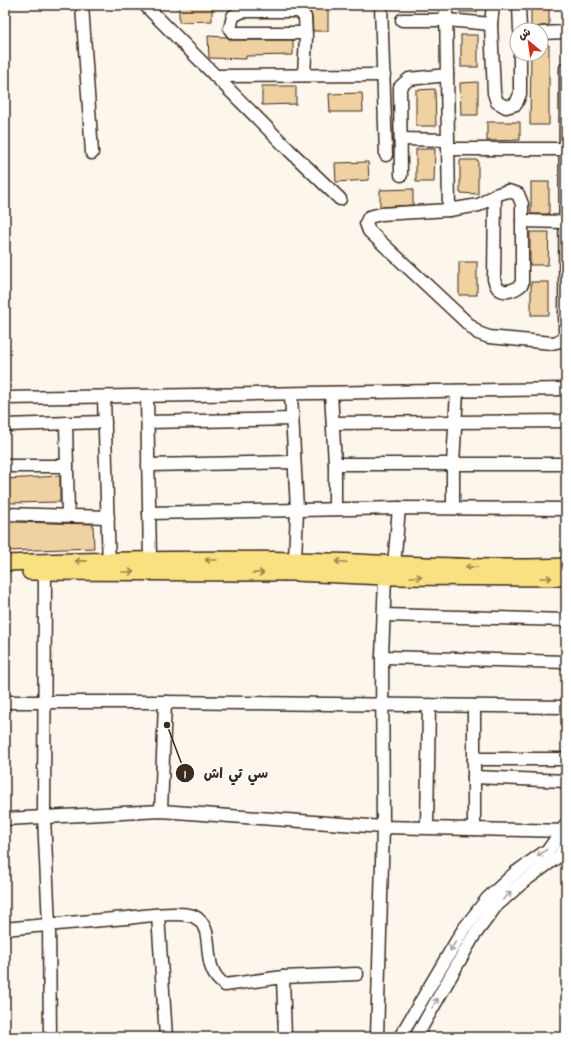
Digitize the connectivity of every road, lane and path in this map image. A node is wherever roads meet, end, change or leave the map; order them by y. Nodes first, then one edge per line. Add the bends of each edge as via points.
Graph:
1 (82, 5) edge
2 (145, 5) edge
3 (381, 5) edge
4 (446, 5) edge
5 (493, 5) edge
6 (518, 5) edge
7 (263, 8) edge
8 (402, 20) dead end
9 (446, 20) junction
10 (520, 22) edge
11 (491, 24) junction
12 (566, 32) edge
13 (306, 33) junction
14 (549, 33) edge
15 (520, 62) edge
16 (566, 68) edge
17 (384, 74) junction
18 (304, 75) junction
19 (447, 75) junction
20 (215, 76) junction
21 (401, 140) junction
22 (448, 144) junction
23 (566, 149) edge
24 (92, 153) dead end
25 (386, 155) dead end
26 (401, 175) dead end
27 (495, 194) junction
28 (340, 199) dead end
29 (449, 210) junction
30 (522, 221) junction
31 (565, 222) edge
32 (566, 389) edge
33 (457, 391) junction
34 (331, 393) junction
35 (290, 394) junction
36 (104, 397) junction
37 (147, 397) junction
38 (5, 398) edge
39 (292, 419) junction
40 (566, 421) edge
41 (105, 422) junction
42 (148, 422) junction
43 (456, 422) junction
44 (66, 423) junction
45 (333, 423) junction
46 (5, 424) edge
47 (294, 462) junction
48 (335, 464) junction
49 (453, 464) junction
50 (566, 464) edge
51 (148, 465) junction
52 (5, 466) edge
53 (67, 466) junction
54 (399, 508) junction
55 (453, 508) junction
56 (335, 509) junction
57 (566, 509) edge
58 (297, 510) junction
59 (149, 513) junction
60 (5, 514) edge
61 (68, 516) junction
62 (108, 517) junction
63 (150, 560) junction
64 (295, 560) junction
65 (5, 563) edge
66 (394, 565) junction
67 (109, 566) junction
68 (566, 566) edge
69 (45, 572) junction
70 (5, 573) edge
71 (385, 577) junction
72 (566, 578) edge
73 (384, 615) junction
74 (566, 620) edge
75 (382, 657) junction
76 (566, 662) edge
77 (5, 702) edge
78 (45, 702) junction
79 (165, 702) junction
80 (382, 705) junction
81 (429, 705) junction
82 (474, 706) junction
83 (566, 707) edge
84 (474, 759) junction
85 (566, 759) edge
86 (474, 777) junction
87 (566, 781) edge
88 (161, 812) junction
89 (44, 817) junction
90 (5, 819) edge
91 (383, 827) junction
92 (427, 828) junction
93 (565, 828) edge
94 (474, 829) junction
95 (566, 845) edge
96 (158, 915) junction
97 (49, 925) junction
98 (5, 929) edge
99 (357, 974) dead end
100 (283, 978) junction
101 (50, 1037) edge
102 (166, 1037) edge
103 (285, 1037) edge
104 (377, 1037) edge
105 (400, 1037) edge
106 (416, 1037) edge

1 - 24 street
2 - 20 street
3 - 17 street
4 - 9 street
5 - 11 street
6 - 10 street
7 - 13 street via 299,12 305,18
7 - 13 street via 243,11 233,16 230,29 233,33
8 - 9 street
9 - 11 street
9 - 19 street
11 - 15 street via 494,93 497,102 506,107 516,104 520,94
12 - 14 street
13 - 18 street
16 - 23 street
17 - 18 street
17 - 25 street
18 - 20 street
19 - 21 street via 409,79 400,87
19 - 22 street
20 - 28 street
21 - 22 street
21 - 26 street
22 - 23 street
22 - 29 street
23 - 31 street
27 - 29 street via 479,205
27 - 30 street via 508,191 518,194 522,204
27 - 30 street via 494,279 502,291 517,289 522,284
29 - 31 street via 381,214 369,217 366,223 369,231 478,334 497,338 552,343 565,337
30 - 31 street
32 - 33 street
33 - 34 street
33 - 43 street
34 - 35 street
34 - 45 street
35 - 37 street
35 - 39 street
36 - 37 street
36 - 38 street
36 - 41 street
37 - 42 street
39 - 42 street
39 - 47 street
40 - 43 street
41 - 44 street
41 - 62 street
42 - 51 street
43 - 45 street
43 - 49 street
44 - 46 street
44 - 53 street
45 - 48 street
47 - 51 street
47 - 58 street
48 - 49 street
48 - 56 street
49 - 50 street
49 - 55 street
51 - 59 street
52 - 53 street
53 - 61 street
54 - 55 street
54 - 56 street
54 - 66 street
55 - 57 street
56 - 58 street
58 - 59 street
58 - 64 street
59 - 63 street
60 - 61 street
61 - 62 street
62 - 67 street
64 -> 63 main road
63 - 67 main road
66 -> 64 main road
67 -> 65 main road
68 -> 66 main road via 514,568
67 - 69 main road
67 -> 71 main road
69 - 70 main road
69 - 78 street
71 -> 72 main road
71 - 73 street
73 - 74 street
73 - 75 street
75 - 76 street
75 - 80 street
77 - 78 street
78 - 79 street
78 - 89 street
79 - 80 street
79 - 88 street
80 - 81 street
80 - 91 street
81 - 82 street
81 - 92 street
82 - 83 street
82 - 84 street
84 - 85 street
84 - 86 street
86 - 87 street
86 - 94 street
88 - 89 street
88 - 91 street
89 - 90 street
89 - 97 street
91 - 92 street
91 - 104 street
92 - 94 street
93 - 94 street
93 -> 105 street via 549,848 515,873 487,899 463,930
106 -> 95 street via 473,937 496,906 523,882 559,856
96 - 97 street
96 - 100 street via 187,914 203,923 212,970 218,980 225,985
96 - 102 street
97 - 98 street
97 - 101 street
99 - 100 street
100 - 103 street

